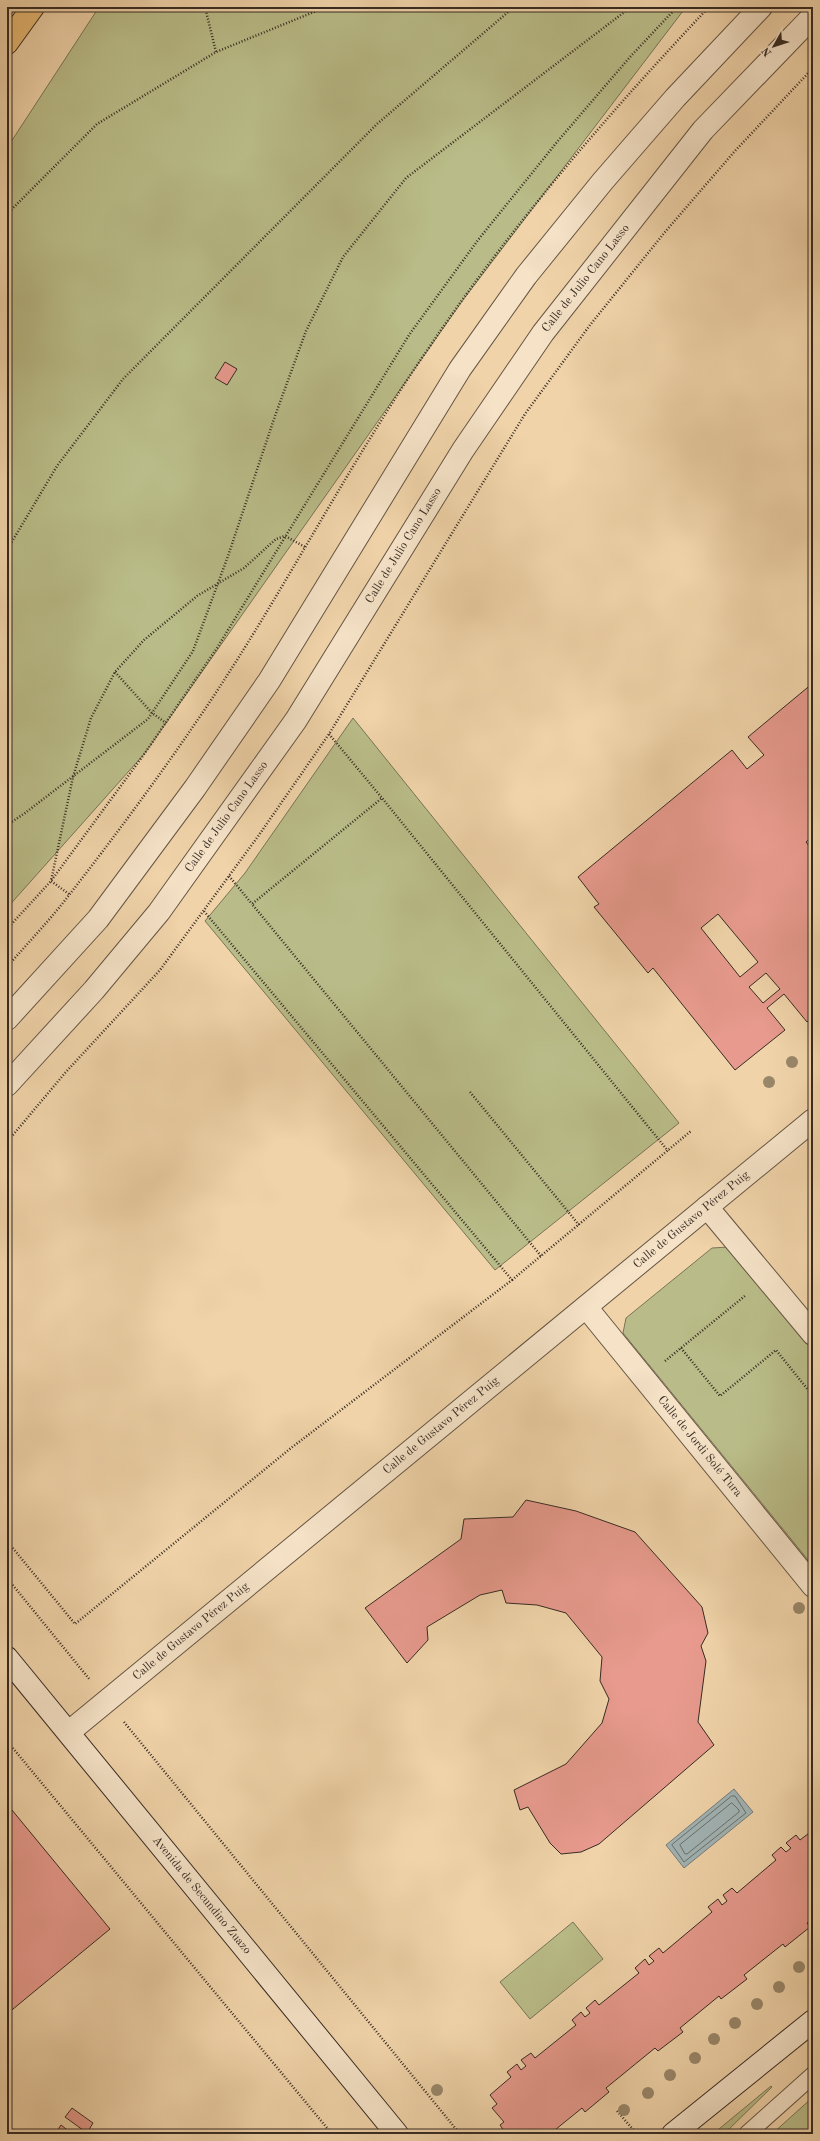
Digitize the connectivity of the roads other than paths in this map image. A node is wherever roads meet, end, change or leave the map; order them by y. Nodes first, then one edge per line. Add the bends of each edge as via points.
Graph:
1 (33, 7) edge
2 (761, 7) edge
3 (813, 16) edge
4 (7, 43) edge
5 (7, 1019) edge
6 (7, 1085) edge
7 (813, 1120) edge
8 (708, 1207) junction
9 (586, 1307) junction
10 (813, 1334) edge
11 (813, 1586) edge
12 (7, 1658) edge
13 (69, 1732) junction
14 (813, 2021) edge
15 (813, 2075) edge
16 (397, 2134) edge
17 (673, 2134) edge
18 (747, 2134) edge

1 - 4 highway
2 - 5 street via 675,98 526,276 460,369 268,681 195,788 98,920
3 - 6 street, Calle de Julio Cano Lasso via 703,130 543,333 463,450 296,720 159,912 89,996
7 - 8 street, Calle de Gustavo Pérez Puig
8 - 9 street, Calle de Gustavo Pérez Puig
8 - 10 street
9 - 11 street, Calle de Jordi Solé Tura
9 - 13 street, Calle de Gustavo Pérez Puig
12 - 13 street, Avenida de Secundino Zuazo
13 - 16 street, Avenida de Secundino Zuazo
14 - 17 street
15 - 18 lane

